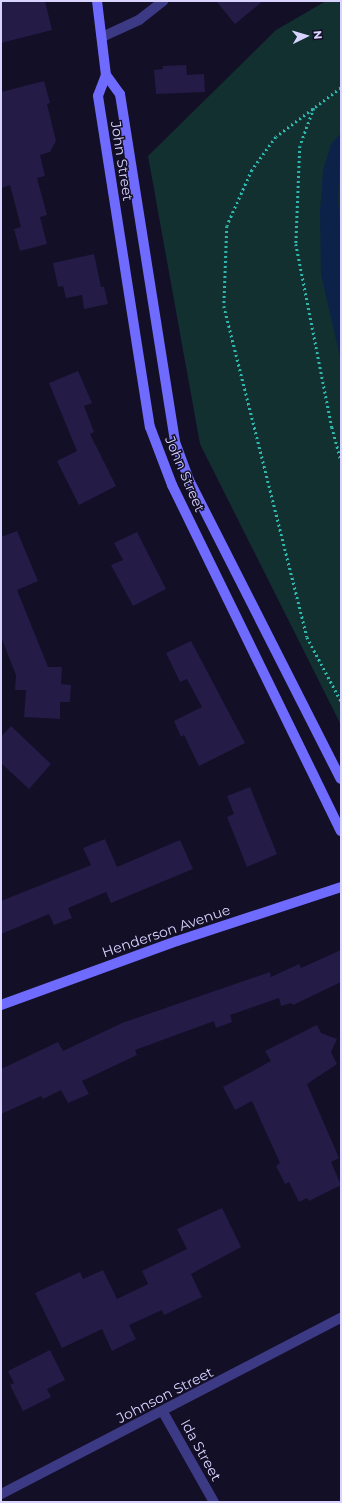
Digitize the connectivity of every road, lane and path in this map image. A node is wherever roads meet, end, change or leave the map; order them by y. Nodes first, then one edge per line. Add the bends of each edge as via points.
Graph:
1 (97, 1) edge
2 (163, 1) edge
3 (102, 37) junction
4 (106, 75) junction
5 (341, 88) edge
6 (314, 108) junction
7 (341, 460) edge
8 (341, 701) edge
9 (341, 778) edge
10 (341, 831) edge
11 (341, 887) edge
12 (1, 1005) edge
13 (341, 1318) edge
14 (163, 1412) junction
15 (1, 1494) edge
16 (214, 1502) edge

1 - 3 main road, John Street
2 - 3 street via 139,20
3 - 4 main road, John Street
4 - 9 main road, John Street via 120,94 175,442 189,480
4 - 10 main road, John Street via 98,96 150,427 172,485
5 - 6 path
6 - 7 path via 300,146 296,244 332,427
6 - 8 path via 276,137 252,170 227,226 224,306 307,637
11 - 12 main road, Henderson Avenue via 177,940
13 - 14 street, Johnson Street
14 - 15 street, Johnson Street
14 - 16 street, Ida Street

